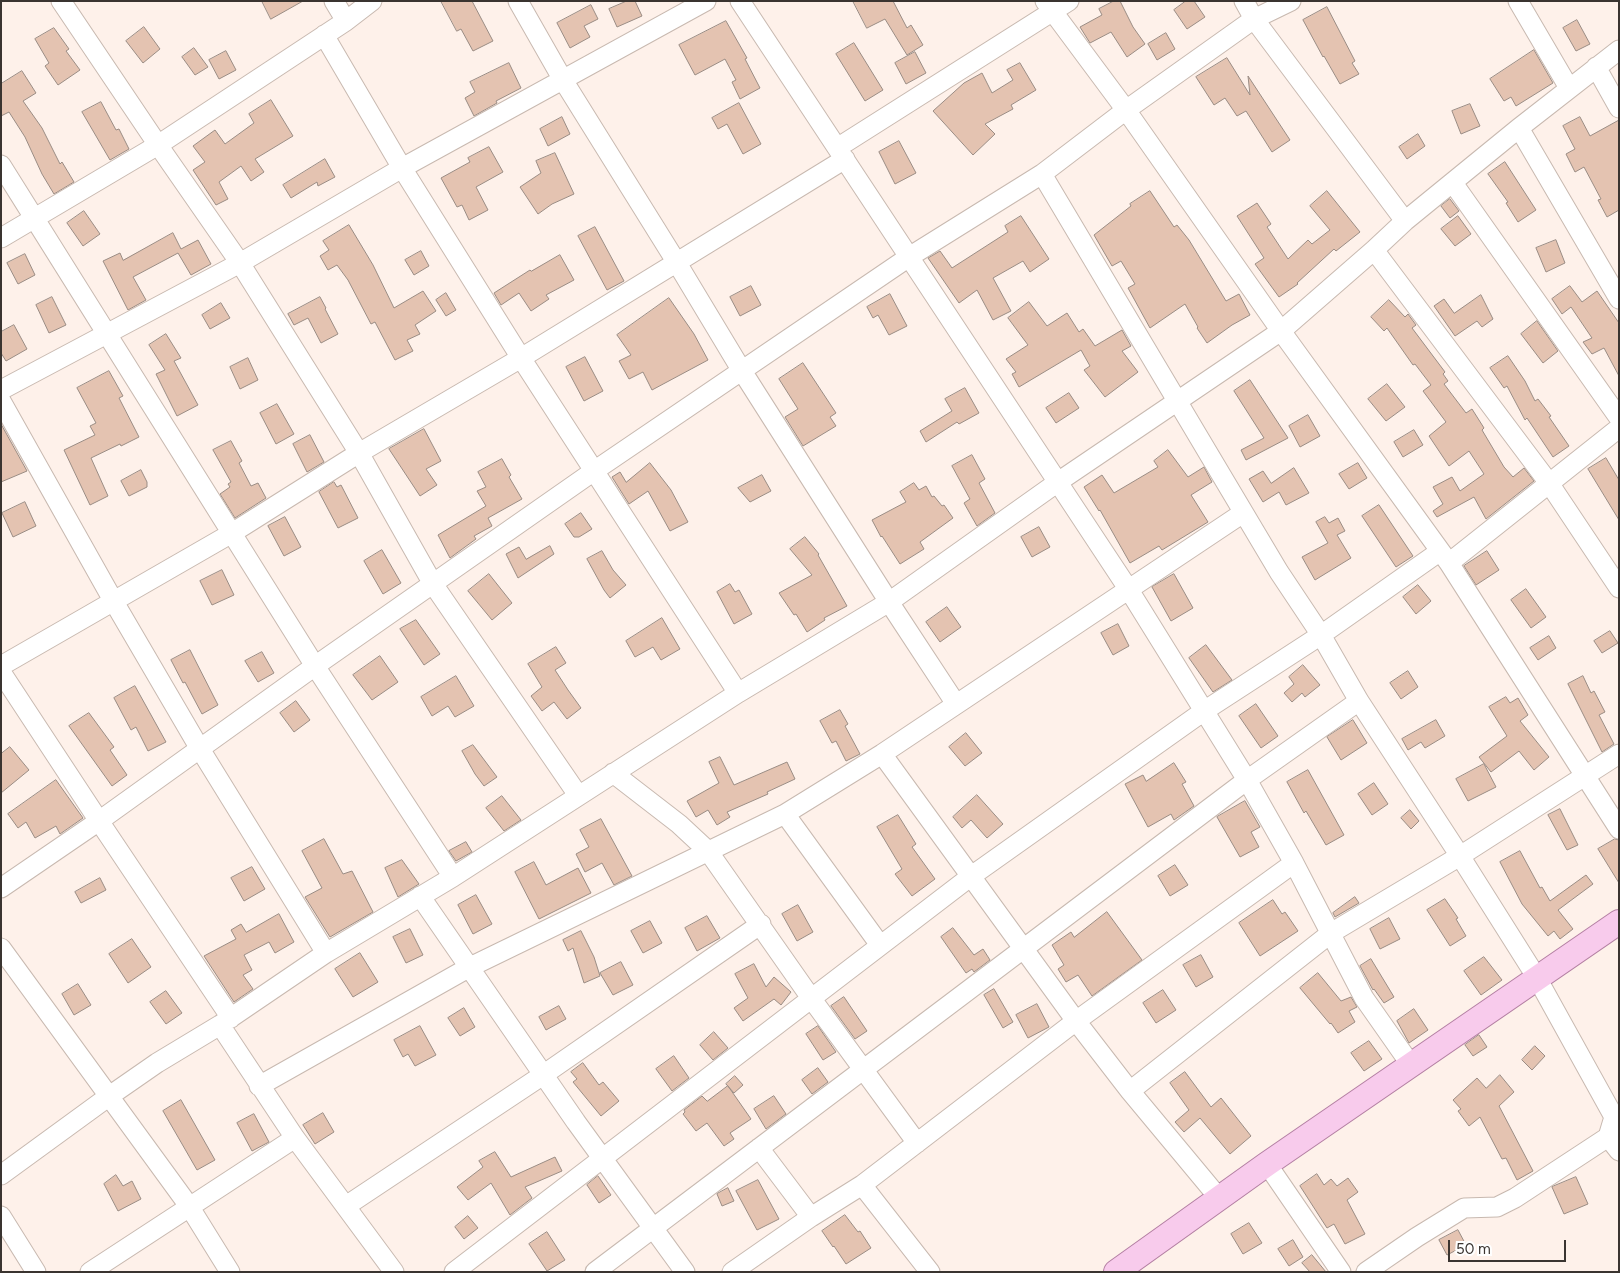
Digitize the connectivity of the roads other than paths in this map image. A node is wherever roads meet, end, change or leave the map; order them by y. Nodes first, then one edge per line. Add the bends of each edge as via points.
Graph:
1 (334, 1) edge
2 (372, 1) edge
3 (518, 1) edge
4 (706, 1) edge
5 (740, 1) edge
6 (1069, 1) edge
7 (1244, 1) edge
8 (1291, 1) edge
9 (1518, 1) edge
10 (64, 2) edge
11 (1048, 6) edge
12 (1254, 19) junction
13 (346, 20) junction
14 (324, 35) junction
15 (1619, 50) edge
16 (1596, 67) junction
17 (563, 80) junction
18 (1569, 88) junction
19 (1619, 108) edge
20 (1126, 110) junction
21 (1519, 128) junction
22 (158, 145) junction
23 (841, 154) junction
24 (1, 165) edge
25 (402, 168) junction
26 (1042, 174) junction
27 (1453, 183) junction
28 (34, 218) junction
29 (1405, 221) junction
30 (1, 238) edge
31 (1374, 250) junction
32 (909, 257) junction
33 (240, 263) junction
34 (677, 263) junction
35 (1619, 299) edge
36 (1281, 332) junction
37 (106, 335) junction
38 (521, 358) junction
39 (742, 371) junction
40 (1, 390) edge
41 (1, 401) edge
42 (1176, 402) junction
43 (1619, 418) edge
44 (1619, 428) edge
45 (359, 453) junction
46 (594, 471) junction
47 (1058, 482) junction
48 (1549, 483) junction
49 (1243, 513) junction
50 (232, 533) junction
51 (1444, 558) junction
52 (433, 584) junction
53 (1619, 588) edge
54 (1129, 590) junction
55 (114, 602) junction
56 (889, 602) junction
57 (1321, 635) junction
58 (1, 666) edge
59 (315, 666) junction
60 (1, 672) edge
61 (738, 693) junction
62 (1359, 701) junction
63 (956, 704) junction
64 (1204, 711) junction
65 (200, 749) junction
66 (882, 754) junction
67 (1619, 754) edge
68 (613, 774) junction
69 (1584, 775) junction
70 (1248, 780) junction
71 (578, 796) junction
72 (784, 814) junction
73 (99, 821) junction
74 (1619, 829) edge
75 (708, 851) junction
76 (1460, 856) junction
77 (1294, 863) junction
78 (453, 877) junction
79 (970, 877) junction
80 (1, 888) edge
81 (420, 896) junction
82 (1619, 922) edge
83 (761, 924) junction
84 (1331, 933) junction
85 (880, 945) junction
86 (1, 948) edge
87 (1024, 949) junction
88 (326, 953) junction
89 (468, 968) junction
90 (1536, 978) junction
91 (810, 998) junction
92 (225, 1021) junction
93 (1076, 1021) junction
94 (1411, 1065) junction
95 (863, 1070) junction
96 (543, 1075) junction
97 (259, 1086) junction
98 (1130, 1091) junction
99 (108, 1097) junction
100 (1616, 1116) edge
101 (295, 1138) junction
102 (917, 1143) junction
103 (1613, 1144) edge
104 (759, 1148) junction
105 (602, 1158) junction
106 (1267, 1164) junction
107 (1, 1175) edge
108 (862, 1184) junction
109 (1219, 1198) junction
110 (189, 1206) junction
111 (346, 1206) junction
112 (1, 1216) edge
113 (811, 1217) junction
114 (653, 1227) junction
115 (734, 1271) edge
116 (1368, 1271) edge
117 (36, 1272) edge
118 (90, 1272) edge
119 (230, 1272) edge
120 (394, 1272) edge
121 (454, 1272) edge
122 (595, 1272) edge
123 (685, 1272) edge
124 (930, 1272) edge
125 (1116, 1272) edge
126 (1341, 1272) edge

1 - 13 street
2 - 13 street
3 - 17 street
4 - 17 street
5 - 23 street
6 - 11 street
7 - 12 street
8 - 12 street
9 - 18 street
10 - 22 street
11 - 20 street
11 - 23 street
12 - 20 street
12 - 29 street
13 - 14 street
14 - 22 street
14 - 25 street
15 - 16 street
16 - 18 street
16 - 19 street
17 - 25 street
17 - 34 street
18 - 21 street
20 - 26 street
20 - 36 street
21 - 27 street
21 - 35 street
22 - 28 street
22 - 33 street
23 - 32 street
23 - 34 street
24 - 28 street
25 - 33 street
25 - 38 street
26 - 32 street
26 - 42 street
27 - 29 street
27 - 43 street
28 - 30 street
28 - 37 street
29 - 31 street
31 - 36 street
31 - 48 street
32 - 39 street
32 - 47 street
33 - 37 street
33 - 45 street
34 - 38 street
34 - 39 street
36 - 42 street
36 - 51 street
37 - 40 street
37 - 50 street
38 - 45 street
38 - 46 street
39 - 46 street
39 - 56 street
41 - 55 street
42 - 47 street
42 - 49 street
44 - 48 street
45 - 50 street
45 - 52 street
46 - 52 street
46 - 61 street
47 - 54 street
47 - 56 street
48 - 51 street
48 - 53 street
49 - 54 street
49 - 57 street
50 - 55 street
50 - 59 street
51 - 57 street
51 - 69 street
52 - 59 street
52 - 71 street
54 - 63 street
54 - 64 street
55 - 58 street
55 - 65 street
56 - 61 street
56 - 63 street
57 - 62 street
57 - 64 street
59 - 65 street
59 - 78 street
60 - 73 street
61 - 68 street
62 - 70 street
62 - 76 street
63 - 66 street
64 - 70 street
64 - 79 street
65 - 73 street
65 - 88 street
66 - 72 street
66 - 79 street
67 - 69 street
68 - 71 street
68 - 75 street
69 - 74 street
69 - 76 street
70 - 77 street
70 - 87 street
71 - 78 street
72 - 75 street
72 - 85 street
73 - 80 street
73 - 92 street
75 - 83 street
75 - 89 street
76 - 84 street
76 - 90 street
77 - 84 street
77 - 93 street
78 - 81 street
79 - 85 street
79 - 87 street
81 - 88 street
81 - 89 street
82 - 90 main road
83 - 91 street
83 - 96 street
84 - 94 street via 1364,998
84 - 98 street
85 - 91 street
86 - 99 street
87 - 93 street
87 - 95 street
88 - 92 street
89 - 96 street
89 - 97 street
90 - 94 main road
90 - 100 street
91 - 95 street
91 - 105 street
92 - 97 street
92 - 99 street
93 - 98 street
93 - 102 street
94 - 106 main road
95 - 102 street
95 - 104 street
96 - 105 street
96 - 111 street
97 - 101 street
98 - 109 street
99 - 107 street
99 - 110 street
100 - 103 street
101 - 110 street
101 - 111 street
102 - 108 street
103 - 116 street via 1497,1207 1464,1208
104 - 113 street
104 - 114 street
105 - 114 street
105 - 121 street
106 - 109 main road
106 - 126 street
108 - 113 street
108 - 124 street
109 - 125 main road
110 - 118 street
110 - 119 street
111 - 120 street
112 - 117 street
113 - 115 street
114 - 122 street
114 - 123 street

